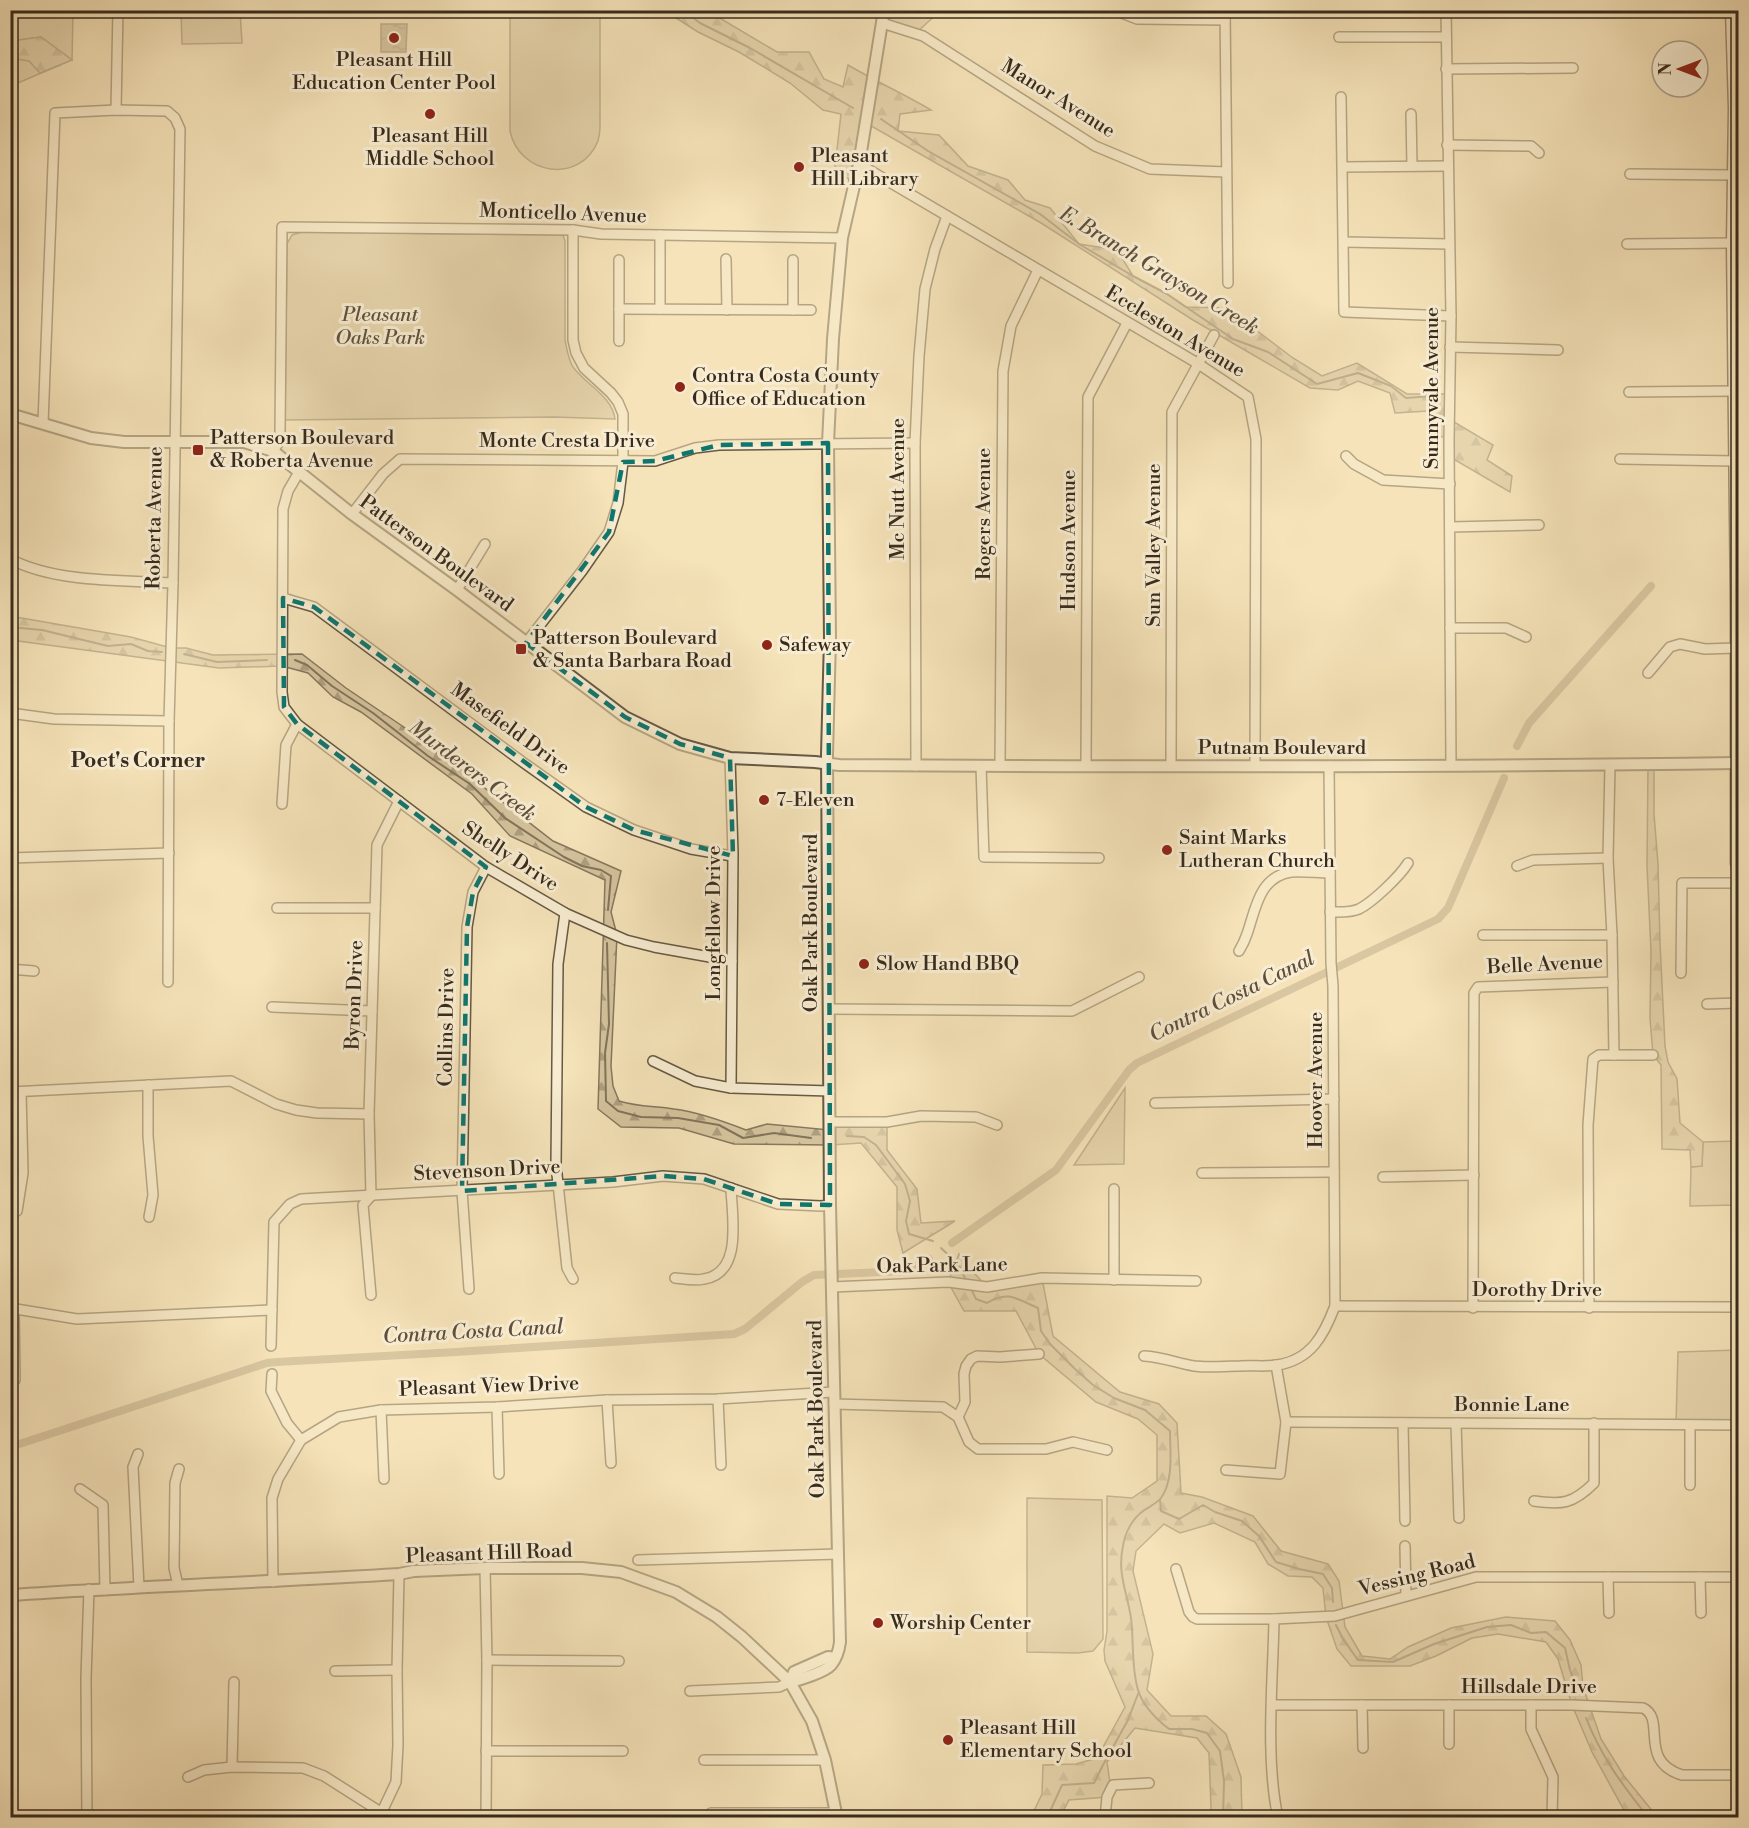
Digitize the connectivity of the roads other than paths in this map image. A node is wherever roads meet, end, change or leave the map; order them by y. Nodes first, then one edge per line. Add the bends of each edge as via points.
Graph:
1 (118, 10) edge
2 (884, 10) edge
3 (1114, 10) edge
4 (1446, 10) edge
5 (1732, 10) edge
6 (1225, 15) edge
7 (882, 23) junction
8 (1339, 37) dead end
9 (1445, 37) junction
10 (1573, 68) dead end
11 (1446, 69) junction
12 (1341, 97) dead end
13 (116, 110) junction
14 (1411, 114) dead end
15 (1736, 136) edge
16 (1447, 145) junction
17 (1539, 153) dead end
18 (859, 164) junction
19 (1412, 166) junction
20 (1448, 166) junction
21 (1342, 167) junction
22 (1226, 172) junction
23 (1629, 174) dead end
24 (1733, 175) junction
25 (947, 216) junction
26 (573, 230) junction
27 (660, 235) junction
28 (842, 238) junction
29 (1344, 242) junction
30 (1736, 243) edge
31 (1449, 244) junction
32 (1627, 244) dead end
33 (726, 259) dead end
34 (620, 260) dead end
35 (793, 260) dead end
36 (1038, 270) junction
37 (1228, 283) dead end
38 (619, 309) junction
39 (660, 309) junction
40 (727, 310) junction
41 (793, 310) junction
42 (811, 310) dead end
43 (1451, 316) junction
44 (1127, 323) junction
45 (1214, 335) dead end
46 (619, 341) dead end
47 (1450, 347) junction
48 (1558, 350) dead end
49 (1197, 363) junction
50 (1734, 391) junction
51 (1629, 392) dead end
52 (10, 414) edge
53 (43, 423) junction
54 (174, 442) junction
55 (915, 442) junction
56 (828, 443) junction
57 (273, 451) junction
58 (1346, 456) dead end
59 (1620, 459) dead end
60 (1734, 461) junction
61 (623, 462) junction
62 (299, 472) junction
63 (1450, 484) junction
64 (352, 514) junction
65 (1539, 525) dead end
66 (1450, 527) junction
67 (485, 544) dead end
68 (10, 559) edge
69 (172, 583) junction
70 (457, 590) junction
71 (283, 598) junction
72 (1450, 628) junction
73 (1526, 637) dead end
74 (526, 643) junction
75 (1736, 648) junction
76 (1648, 673) dead end
77 (10, 713) edge
78 (169, 721) junction
79 (297, 724) junction
80 (730, 758) junction
81 (828, 764) junction
82 (1738, 764) edge
83 (1450, 765) junction
84 (1610, 765) junction
85 (916, 766) junction
86 (981, 766) junction
87 (1000, 766) junction
88 (1086, 766) junction
89 (1171, 766) junction
90 (1255, 766) junction
91 (1329, 766) junction
92 (399, 801) junction
93 (282, 804) dead end
94 (170, 853) junction
95 (732, 856) junction
96 (10, 858) edge
97 (1099, 858) dead end
98 (1608, 858) junction
99 (1408, 863) dead end
100 (1517, 866) dead end
101 (486, 867) junction
102 (1738, 869) edge
103 (1330, 873) junction
104 (1738, 883) edge
105 (277, 908) dead end
106 (375, 909) junction
107 (1330, 912) junction
108 (565, 913) junction
109 (1484, 935) dead end
110 (1612, 935) junction
111 (1239, 951) dead end
112 (732, 961) junction
113 (10, 969) edge
114 (34, 971) dead end
115 (1681, 973) dead end
116 (1139, 977) dead end
117 (168, 982) dead end
118 (1612, 982) junction
119 (1738, 1003) edge
120 (1707, 1004) dead end
121 (272, 1007) dead end
122 (830, 1009) junction
123 (372, 1011) junction
124 (1614, 1055) junction
125 (1653, 1055) dead end
126 (653, 1061) dead end
127 (148, 1085) junction
128 (731, 1088) junction
129 (830, 1091) junction
130 (10, 1092) edge
131 (21, 1092) junction
132 (1334, 1099) junction
133 (1155, 1103) dead end
134 (369, 1114) junction
135 (830, 1122) junction
136 (997, 1125) dead end
137 (1334, 1172) junction
138 (1202, 1173) dead end
139 (1474, 1174) junction
140 (1383, 1177) dead end
141 (559, 1185) junction
142 (731, 1188) junction
143 (1114, 1190) dead end
144 (462, 1191) junction
145 (371, 1196) junction
146 (830, 1205) junction
147 (17, 1212) dead end
148 (149, 1217) dead end
149 (675, 1278) dead end
150 (832, 1278) junction
151 (573, 1279) dead end
152 (1114, 1280) junction
153 (1196, 1281) dead end
154 (469, 1289) dead end
155 (371, 1295) dead end
156 (1335, 1306) junction
157 (1738, 1307) edge
158 (1473, 1308) junction
159 (1589, 1308) junction
160 (12, 1309) edge
161 (272, 1310) junction
162 (272, 1346) dead end
163 (1039, 1354) dead end
164 (1144, 1356) dead end
165 (1276, 1365) junction
166 (272, 1374) dead end
167 (15, 1380) dead end
168 (834, 1392) junction
169 (718, 1399) junction
170 (607, 1400) junction
171 (834, 1404) junction
172 (497, 1407) junction
173 (381, 1410) junction
174 (958, 1417) junction
175 (1286, 1422) junction
176 (1456, 1423) junction
177 (1594, 1423) junction
178 (1403, 1424) junction
179 (1690, 1425) junction
180 (1738, 1425) edge
181 (301, 1440) junction
182 (1107, 1450) dead end
183 (138, 1454) dead end
184 (611, 1463) dead end
185 (721, 1465) dead end
186 (178, 1469) dead end
187 (1226, 1470) dead end
188 (499, 1474) dead end
189 (384, 1479) dead end
190 (1690, 1485) dead end
191 (80, 1489) dead end
192 (1534, 1501) dead end
193 (1459, 1518) dead end
194 (1405, 1521) dead end
195 (1405, 1546) dead end
196 (838, 1554) junction
197 (638, 1560) dead end
198 (485, 1568) junction
199 (1176, 1569) dead end
200 (399, 1574) junction
201 (1608, 1577) junction
202 (1700, 1577) junction
203 (1738, 1577) edge
204 (273, 1582) junction
205 (178, 1585) junction
206 (139, 1587) junction
207 (89, 1590) junction
208 (105, 1590) junction
209 (10, 1595) edge
210 (1406, 1596) junction
211 (1609, 1613) dead end
212 (1701, 1613) dead end
213 (1275, 1619) junction
214 (487, 1660) junction
215 (619, 1661) dead end
216 (397, 1670) junction
217 (335, 1671) dead end
218 (234, 1682) dead end
219 (790, 1682) junction
220 (690, 1691) dead end
221 (1272, 1705) junction
222 (1449, 1705) junction
223 (1531, 1705) junction
224 (1362, 1706) junction
225 (1449, 1744) dead end
226 (1363, 1748) dead end
227 (486, 1751) junction
228 (623, 1751) dead end
229 (704, 1760) dead end
230 (825, 1760) junction
231 (232, 1767) junction
232 (1738, 1775) edge
233 (188, 1777) dead end
234 (1149, 1783) dead end
235 (711, 1813) dead end
236 (837, 1815) edge
237 (384, 1816) edge
238 (87, 1818) edge
239 (486, 1818) edge
240 (1105, 1818) edge
241 (1278, 1818) edge
242 (1552, 1818) edge

1 - 13 street
2 - 7 street, Oak Park Boulevard
3 - 6 street via 1137,19
4 - 9 street, Sunnyvale Avenue
5 - 15 main road
6 - 22 street
7 - 18 street, Oak Park Boulevard
7 - 22 street, Manor Avenue via 923,36 1095,146 1150,169
8 - 9 street
9 - 11 street, Sunnyvale Avenue
10 - 11 street
11 - 16 street, Sunnyvale Avenue
12 - 21 street
13 - 53 street via 55,113
13 - 54 street, Roberta Avenue via 167,111 180,129
14 - 19 street
15 - 24 main road
16 - 17 street via 1531,146
16 - 20 street, Sunnyvale Avenue
18 - 25 street, Eccleston Avenue
18 - 28 street, Oak Park Boulevard
19 - 20 street
19 - 21 street
20 - 31 street, Sunnyvale Avenue
21 - 29 street
22 - 37 street
23 - 24 street
24 - 30 main road
25 - 36 street, Eccleston Avenue
25 - 55 street, Mc Nutt Avenue via 925,289
26 - 27 street, Monticello Avenue
26 - 57 street, Monticello Avenue via 282,227 280,432
26 - 61 street via 574,347 584,368 618,402 623,414
27 - 28 street, Monticello Avenue
27 - 39 street
28 - 56 street, Oak Park Boulevard
29 - 31 street
29 - 43 street via 1344,312
30 - 32 street
30 - 50 main road
31 - 43 street, Sunnyvale Avenue
33 - 40 street
34 - 38 street
35 - 41 street
36 - 44 street, Eccleston Avenue
36 - 87 street, Rogers Avenue via 1011,326 1003,371
38 - 39 street
38 - 46 street
39 - 40 street
40 - 41 street
41 - 42 street
43 - 47 street, Sunnyvale Avenue
44 - 49 street, Eccleston Avenue
44 - 88 street, Hudson Avenue via 1088,397
45 - 49 street, Sun Valley Avenue
47 - 48 street
47 - 63 street, Sunnyvale Avenue
49 - 89 street, Sun Valley Avenue via 1172,412
49 - 90 street, Eccleston Avenue via 1248,397 1256,439
50 - 51 street
50 - 60 main road
52 - 53 street, Patterson Boulevard
53 - 54 street, Patterson Boulevard via 91,438
54 - 57 street, Patterson Boulevard via 244,442
54 - 69 street, Roberta Avenue
55 - 56 street, Monte Cresta Drive
55 - 85 street, Mc Nutt Avenue
56 - 61 street, Monte Cresta Drive via 719,445 655,461
56 - 81 street, Oak Park Boulevard
57 - 62 street, Patterson Boulevard
58 - 63 street via 1383,480
59 - 60 street
60 - 75 main road
61 - 64 street, Monte Cresta Drive via 400,459 382,474
61 - 74 street via 618,503 609,532
62 - 64 street, Patterson Boulevard
62 - 71 street via 283,509
63 - 66 street, Sunnyvale Avenue
64 - 70 street, Patterson Boulevard
65 - 66 street
66 - 72 street, Sunnyvale Avenue
67 - 70 street
68 - 69 street via 74,577
69 - 78 street, Roberta Avenue
70 - 74 street, Patterson Boulevard
71 - 79 street via 282,692 284,707
71 - 95 street, Masefield Drive via 314,607 586,807 634,830 691,849
72 - 73 street via 1506,628
72 - 83 street, Sunnyvale Avenue
74 - 80 street, Patterson Boulevard via 625,717 680,744
75 - 76 street via 1680,644 1670,647
75 - 82 main road
77 - 78 street via 54,719
78 - 94 street, Roberta Avenue
79 - 92 street, Shelly Drive
79 - 93 street via 286,745
80 - 81 street, Patterson Boulevard
80 - 95 street, Longfellow Drive
81 - 85 street, Putnam Boulevard
81 - 122 street, Oak Park Boulevard
82 - 84 street, Putnam Boulevard
82 - 102 main road
83 - 84 street, Putnam Boulevard
83 - 91 street, Putnam Boulevard
84 - 98 street, Belle Avenue
85 - 86 street, Putnam Boulevard
86 - 87 street, Putnam Boulevard
86 - 97 street via 984,857
87 - 88 street, Putnam Boulevard
88 - 89 street, Putnam Boulevard
89 - 90 street, Putnam Boulevard
90 - 91 street, Putnam Boulevard
91 - 103 street, Hoover Avenue
92 - 101 street, Shelly Drive
92 - 106 street, Byron Drive via 377,845
94 - 96 street
94 - 117 street, Roberta Avenue
95 - 112 street, Longfellow Drive
98 - 100 street via 1533,860
98 - 110 street, Belle Avenue
99 - 107 street via 1401,874 1361,908
101 - 108 street, Shelly Drive
101 - 144 street, Collins Drive via 472,892 468,927
103 - 107 street, Hoover Avenue
103 - 111 street via 1292,872 1265,886 1258,895
104 - 115 street via 1682,883
105 - 106 street
106 - 123 street, Byron Drive
107 - 132 street, Hoover Avenue
108 - 112 street, Shelly Drive via 626,939
108 - 141 street via 558,964
109 - 110 street
110 - 118 street, Belle Avenue
112 - 128 street, Longfellow Drive
113 - 114 street
116 - 122 street via 1072,1011
118 - 124 street
118 - 139 street, Belle Avenue via 1478,987 1474,993
119 - 120 street
121 - 123 street
122 - 129 street, Oak Park Boulevard
123 - 134 street, Byron Drive
124 - 125 street
124 - 159 street via 1593,1059 1590,1078
126 - 128 street via 695,1081
127 - 131 street
127 - 134 street via 231,1081 296,1110
127 - 148 street via 153,1195
128 - 129 street
129 - 135 street, Oak Park Boulevard
130 - 131 street
131 - 147 street via 22,1173
132 - 133 street
132 - 137 street, Hoover Avenue
134 - 145 street, Byron Drive
135 - 136 street via 887,1122 921,1116 976,1117
135 - 146 street, Oak Park Boulevard
137 - 138 street
137 - 156 street, Hoover Avenue
139 - 140 street
139 - 158 street, Belle Avenue
141 - 142 street, Stevenson Drive via 663,1176 704,1179
141 - 144 street, Stevenson Drive
141 - 151 street via 567,1268
142 - 146 street, Stevenson Drive via 777,1204
142 - 149 street via 733,1234 726,1267 704,1279
143 - 152 street
144 - 145 street, Stevenson Drive
144 - 154 street, Collins Drive
145 - 155 street, Byron Drive via 363,1206
145 - 161 street, Stevenson Drive via 301,1199 290,1204 274,1222
146 - 150 street, Oak Park Boulevard
150 - 152 street, Oak Park Lane via 987,1287 1042,1278
150 - 168 street, Oak Park Boulevard
152 - 153 street, Oak Park Lane
156 - 158 street, Dorothy Drive
156 - 165 street, Hoover Avenue via 1326,1331 1316,1344 1306,1354
157 - 159 street, Dorothy Drive
158 - 159 street, Dorothy Drive
160 - 161 street via 77,1319
160 - 167 street
161 - 162 street, Stevenson Drive
163 - 174 street via 970,1359 964,1374 965,1402
164 - 165 street, Hoover Avenue via 1195,1366
165 - 175 street
166 - 181 street via 271,1391
168 - 169 street, Pleasant View Drive
168 - 171 street, Oak Park Boulevard
169 - 170 street, Pleasant View Drive
169 - 185 street
170 - 172 street, Pleasant View Drive
170 - 184 street
171 - 174 street via 943,1407
171 - 196 street, Oak Park Boulevard
172 - 173 street, Pleasant View Drive
172 - 188 street
173 - 181 street, Pleasant View Drive via 339,1417
173 - 189 street
174 - 182 street via 969,1442 978,1449 1046,1449 1073,1442
175 - 178 street, Bonnie Lane
175 - 187 street via 1280,1474
176 - 177 street, Bonnie Lane
176 - 178 street, Bonnie Lane
176 - 193 street
177 - 179 street, Bonnie Lane
177 - 192 street via 1594,1483 1570,1502
178 - 194 street
179 - 180 street, Bonnie Lane
179 - 190 street
181 - 204 street, Pleasant View Drive via 278,1479 273,1498
183 - 206 street via 133,1467
186 - 205 street via 174,1568
191 - 208 street via 103,1505
195 - 210 street
196 - 197 street
196 - 219 street, Oak Park Boulevard via 838,1653 835,1658 828,1657 794,1672
198 - 200 street, Pleasant Hill Road
198 - 214 street
198 - 219 street, Pleasant Hill Road via 621,1572 676,1592 742,1636
199 - 213 street, Vessing Road via 1192,1617
200 - 204 street, Pleasant Hill Road
200 - 216 street
201 - 202 street, Vessing Road
201 - 210 street, Vessing Road via 1476,1577
201 - 211 street
202 - 203 street, Vessing Road
202 - 212 street
204 - 205 street, Pleasant Hill Road
205 - 206 street, Pleasant Hill Road
206 - 208 street, Pleasant Hill Road
207 - 208 street, Pleasant Hill Road
207 - 209 street, Pleasant Hill Road
207 - 238 street
210 - 213 street, Vessing Road via 1335,1616
213 - 221 street
214 - 215 street
214 - 227 street
216 - 217 street
216 - 237 street via 396,1782
218 - 231 street
219 - 220 street via 780,1687
219 - 230 street, Pleasant Hill Road via 812,1720
221 - 224 street, Hillsdale Drive
221 - 241 street via 1272,1773
222 - 223 street, Hillsdale Drive
222 - 224 street, Hillsdale Drive
222 - 225 street
223 - 232 street, Hillsdale Drive via 1643,1707 1653,1716 1653,1742 1665,1767 1682,1775
223 - 242 street via 1531,1729 1552,1777
224 - 226 street
227 - 228 street
227 - 239 street
229 - 230 street
230 - 236 street, Pleasant Hill Road
231 - 233 street via 204,1770
231 - 237 street via 303,1768 324,1776
234 - 240 street via 1113,1785 1107,1797
235 - 236 street

